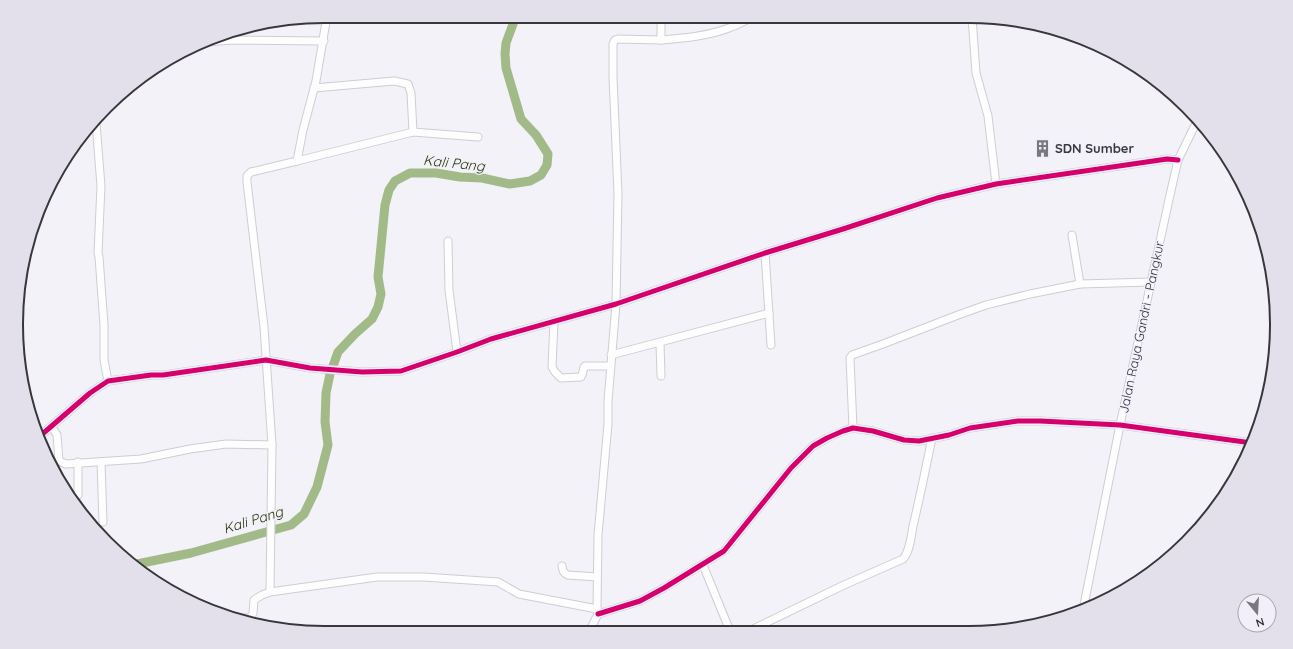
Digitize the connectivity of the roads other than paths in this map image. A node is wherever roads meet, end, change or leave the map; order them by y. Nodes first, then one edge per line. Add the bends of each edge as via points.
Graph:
1 (326, 23) edge
2 (661, 23) edge
3 (740, 23) edge
4 (972, 23) edge
5 (661, 40) junction
6 (223, 41) edge
7 (324, 41) junction
8 (314, 88) junction
9 (1195, 126) edge
10 (96, 128) edge
11 (414, 132) junction
12 (478, 136) dead end
13 (1178, 160) junction
14 (297, 161) junction
15 (996, 184) junction
16 (1072, 235) dead end
17 (448, 241) dead end
18 (765, 253) junction
19 (1151, 282) junction
20 (1080, 284) junction
21 (616, 304) junction
22 (769, 313) junction
23 (554, 321) junction
24 (660, 343) junction
25 (771, 345) dead end
26 (457, 352) junction
27 (611, 355) junction
28 (266, 360) junction
29 (610, 366) junction
30 (661, 376) dead end
31 (108, 381) junction
32 (1120, 425) junction
33 (52, 427) junction
34 (853, 428) junction
35 (44, 433) edge
36 (932, 438) junction
37 (1246, 442) edge
38 (272, 445) junction
39 (78, 462) junction
40 (101, 462) junction
41 (78, 495) dead end
42 (103, 522) dead end
43 (703, 565) junction
44 (562, 566) dead end
45 (597, 577) junction
46 (270, 592) junction
47 (1084, 603) edge
48 (597, 612) junction
49 (251, 617) edge
50 (591, 626) edge
51 (728, 626) edge
52 (760, 626) edge

1 - 7 street
2 - 5 street
3 - 5 street via 718,32
4 - 15 street via 976,73 988,116
5 - 21 street via 618,39 614,40 613,44 618,194
6 - 7 street
7 - 8 street
8 - 11 street via 394,81 408,84
8 - 14 street
9 - 13 street, Jalan Raya Gandri - Pangkur
10 - 31 street via 100,186 98,253 104,360
11 - 12 street
11 - 14 street
13 - 15 street via 1167,159
13 - 19 street, Jalan Raya Gandri - Pangkur
14 - 28 street via 255,170 247,176
15 - 18 street via 938,198
16 - 20 street
17 - 26 street via 449,290
18 - 21 street
18 - 22 street
19 - 20 street
19 - 32 street, Jalan Raya Gandri - Pangkur
20 - 34 street via 986,305 852,355 850,358
21 - 23 street
21 - 27 street
22 - 24 street
22 - 25 street
23 - 26 street via 491,339
23 - 29 street via 552,366 558,376 581,377 585,366
24 - 27 street
24 - 30 street
26 - 28 street via 401,371 362,372 310,368
27 - 29 street
28 - 31 street
28 - 38 street
29 - 45 street
31 - 33 street via 90,393
32 - 36 street via 1018,422 970,428
32 - 37 street
32 - 47 street, Jalan Raya Gandri - Pangkur
33 - 35 street
33 - 39 street via 57,435 59,461 66,464
34 - 36 street via 904,440 919,441
34 - 43 street via 813,446 790,468 724,551
36 - 52 street via 910,541 903,559
38 - 40 street via 226,444 141,459
38 - 46 street
39 - 40 street
39 - 41 street
40 - 42 street
43 - 48 street via 640,601
43 - 51 street
44 - 45 street via 568,576
45 - 48 street
46 - 48 street via 377,577 424,577 498,582 519,594
46 - 49 street via 254,600
48 - 50 street

